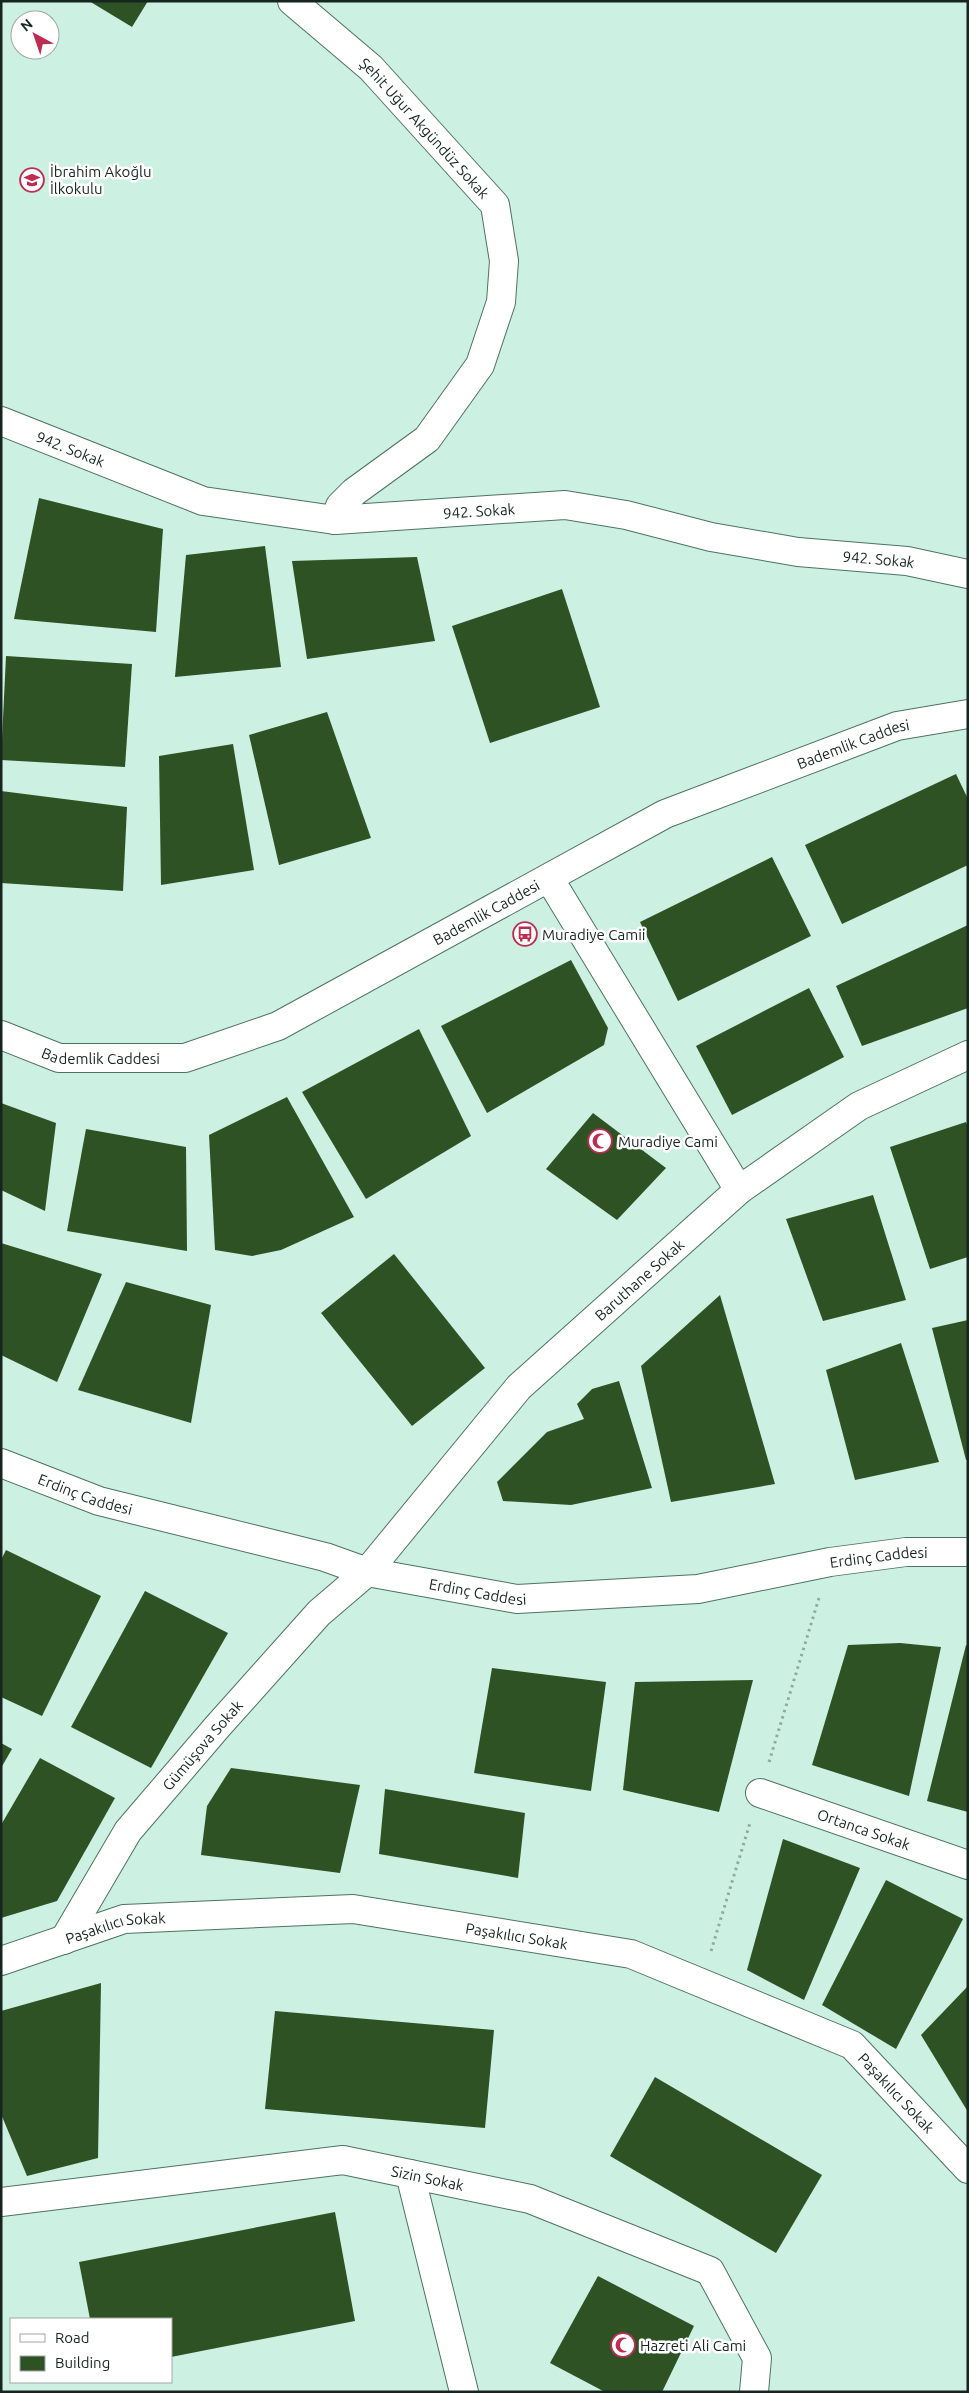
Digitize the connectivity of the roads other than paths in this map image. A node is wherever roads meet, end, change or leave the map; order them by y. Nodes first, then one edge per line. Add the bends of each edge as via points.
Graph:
1 (292, 1) edge
2 (3, 430) edge
3 (335, 520) junction
4 (968, 574) edge
5 (968, 714) edge
6 (549, 878) junction
7 (1, 1035) edge
8 (968, 1055) edge
9 (739, 1190) junction
10 (1, 1464) edge
11 (968, 1552) edge
12 (367, 1572) junction
13 (760, 1793) dead end
14 (968, 1866) edge
15 (64, 1940) junction
16 (1, 1961) edge
17 (968, 2168) edge
18 (410, 2174) junction
19 (1, 2202) edge
20 (464, 2392) edge
21 (754, 2392) edge

1 - 3 street, Şehit Uğur Akgündüz Sokak via 371,68 495,205 504,261 501,302 480,365 427,440 354,492 340,506
2 - 3 street, 942. Sokak via 203,501
3 - 4 street, 942. Sokak via 565,505 798,552 907,561
5 - 6 street, Bademlik Caddesi via 897,726 674,811
6 - 7 street, Bademlik Caddesi via 278,1026 186,1058 59,1058
6 - 9 street
8 - 9 street, Baruthane Sokak via 859,1106
9 - 12 street, Baruthane Sokak via 519,1387
10 - 12 street, Erdinç Caddesi via 99,1502 325,1557
11 - 12 street, Erdinç Caddesi via 906,1552 830,1562 698,1589 517,1600
12 - 15 street, Gümüşova Sokak via 319,1613 128,1832
13 - 14 street, Ortanca Sokak
15 - 16 street, Paşakılıcı Sokak
15 - 17 street, Paşakılıcı Sokak via 124,1919 353,1909 631,1954 852,2045
18 - 19 street, Sizin Sokak via 343,2160
18 - 20 street
18 - 21 street, Sizin Sokak via 530,2199 710,2271 757,2358

